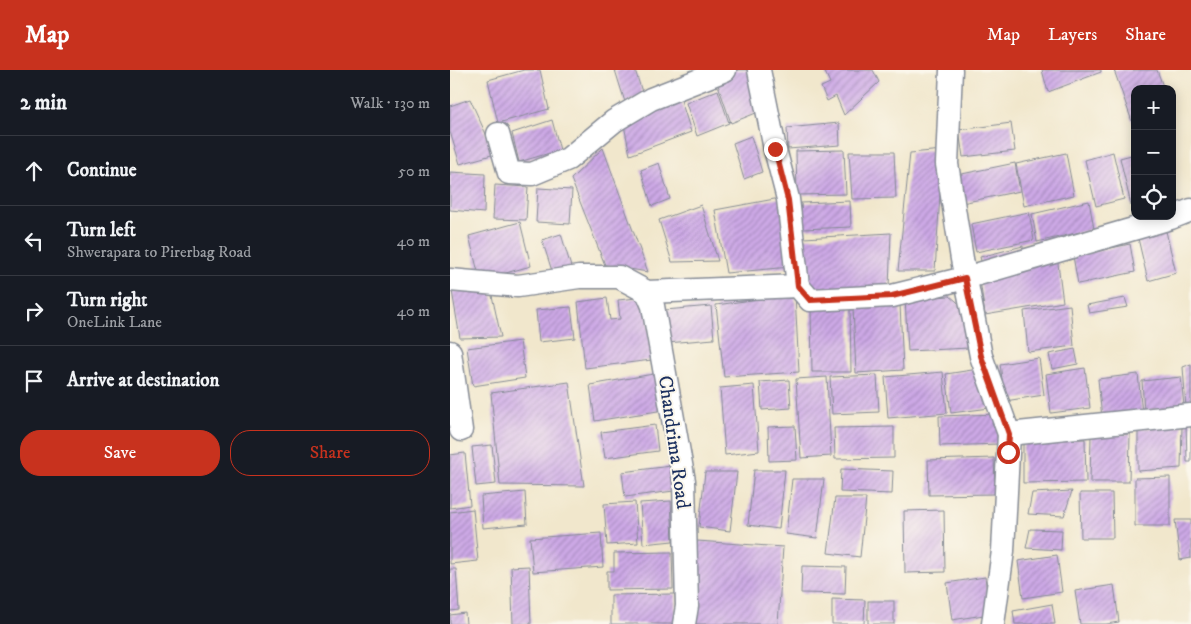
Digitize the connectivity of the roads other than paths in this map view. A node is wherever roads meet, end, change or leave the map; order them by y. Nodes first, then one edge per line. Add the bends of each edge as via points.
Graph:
1 (725, 70) edge
2 (759, 70) edge
3 (951, 70) edge
4 (498, 134) dead end
5 (1191, 210) edge
6 (965, 278) junction
7 (450, 280) edge
8 (798, 286) junction
9 (647, 292) junction
10 (450, 352) edge
11 (1191, 414) edge
12 (461, 430) dead end
13 (1009, 434) junction
14 (684, 624) edge
15 (993, 624) edge

1 - 4 street via 650,99 614,121 568,159 532,174 509,173
2 - 8 street via 788,200
3 - 6 street via 947,164
5 - 6 street
6 - 8 street via 892,296 810,300
6 - 13 street via 981,356
7 - 9 street via 518,286 579,277 619,277
8 - 9 street
9 - 14 street, Chandrima Road via 653,306 684,481 687,606
10 - 12 street
11 - 13 street
13 - 15 street via 1002,551

